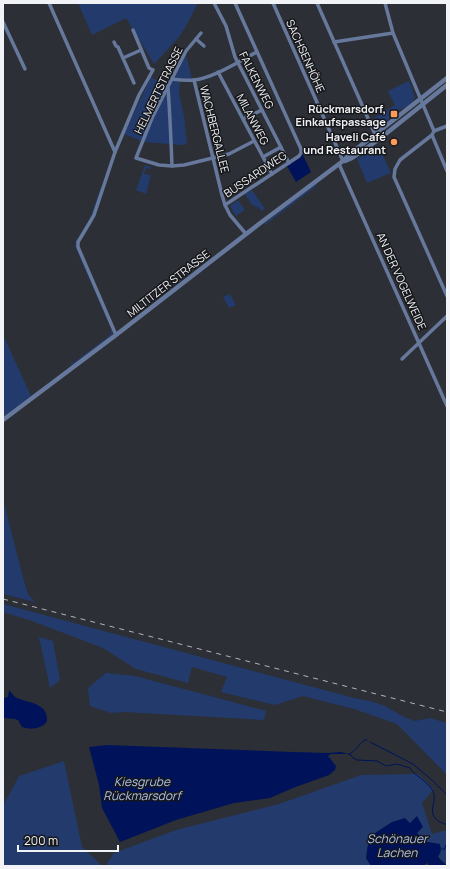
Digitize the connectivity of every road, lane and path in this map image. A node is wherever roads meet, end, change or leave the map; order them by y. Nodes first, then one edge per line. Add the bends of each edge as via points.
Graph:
1 (49, 3) edge
2 (214, 3) edge
3 (235, 3) edge
4 (272, 3) edge
5 (317, 3) edge
6 (386, 3) edge
7 (3, 22) edge
8 (133, 30) dead end
9 (201, 33) dead end
10 (393, 33) junction
11 (196, 39) junction
12 (114, 42) dead end
13 (334, 42) junction
14 (204, 46) dead end
15 (141, 50) junction
16 (257, 52) junction
17 (123, 58) junction
18 (237, 62) junction
19 (25, 69) dead end
20 (218, 72) junction
21 (447, 78) edge
22 (172, 80) junction
23 (194, 80) junction
24 (134, 83) dead end
25 (447, 85) edge
26 (168, 88) junction
27 (421, 102) junction
28 (262, 110) junction
29 (243, 119) junction
30 (447, 126) edge
31 (374, 132) dead end
32 (433, 133) junction
33 (254, 141) junction
34 (281, 147) junction
35 (115, 152) junction
36 (263, 157) junction
37 (213, 158) junction
38 (341, 162) junction
39 (289, 163) junction
40 (172, 166) junction
41 (447, 171) edge
42 (272, 174) junction
43 (225, 205) junction
44 (246, 234) junction
45 (447, 296) edge
46 (447, 316) edge
47 (116, 335) junction
48 (419, 342) junction
49 (402, 359) dead end
50 (447, 406) edge
51 (3, 420) edge

1 - 35 street
2 - 18 street, FALKENWEG via 226,26
3 - 16 street
4 - 38 street, SACHSENHÖHE
5 - 13 street
6 - 10 street
7 - 19 street
8 - 15 street
9 - 11 street, HELMERTSTRASSE
10 - 13 street
10 - 27 street
11 - 14 street
11 - 22 street, HELMERTSTRASSE via 186,51
12 - 17 street
13 - 31 street
15 - 17 street
15 - 35 street via 149,68 153,70 139,95
16 - 18 street
16 - 39 street, BUSSARDWEG via 301,150 299,156
17 - 24 street
18 - 20 street
18 - 28 street, FALKENWEG
20 - 23 street
20 - 29 street, MILANWEG
21 - 27 street, MILTITZER STRASSE
22 - 23 street
22 - 26 street, HELMERTSTRASSE
23 - 37 street, WACHBERGALLEE
25 - 27 street, MILTITZER STRASSE
26 - 40 street
26 - 40 street, HELMERTSTRASSE via 152,118 136,158
27 - 32 street
27 - 38 street, MILTITZER STRASSE via 370,146
28 - 29 street
28 - 34 street, FALKENWEG
29 - 33 street, MILANWEG
30 - 32 street
32 - 41 street
32 - 45 street via 400,160 394,174
33 - 36 street, MILANWEG
33 - 37 street via 230,154
34 - 36 street
34 - 39 street, FALKENWEG
35 - 47 street via 95,211 78,245
36 - 42 street, MILANWEG
37 - 40 street
37 - 43 street, WACHBERGALLEE
38 - 44 street, MILTITZER STRASSE
38 - 48 street, AN DER VOGELWEIDE
39 - 42 street, BUSSARDWEG
42 - 43 street, BUSSARDWEG
43 - 44 street, BUSSARDWEG
44 - 47 street, MILTITZER STRASSE
46 - 48 street
47 - 51 street, MILTITZER STRASSE
48 - 49 street
48 - 50 street, AN DER VOGELWEIDE

